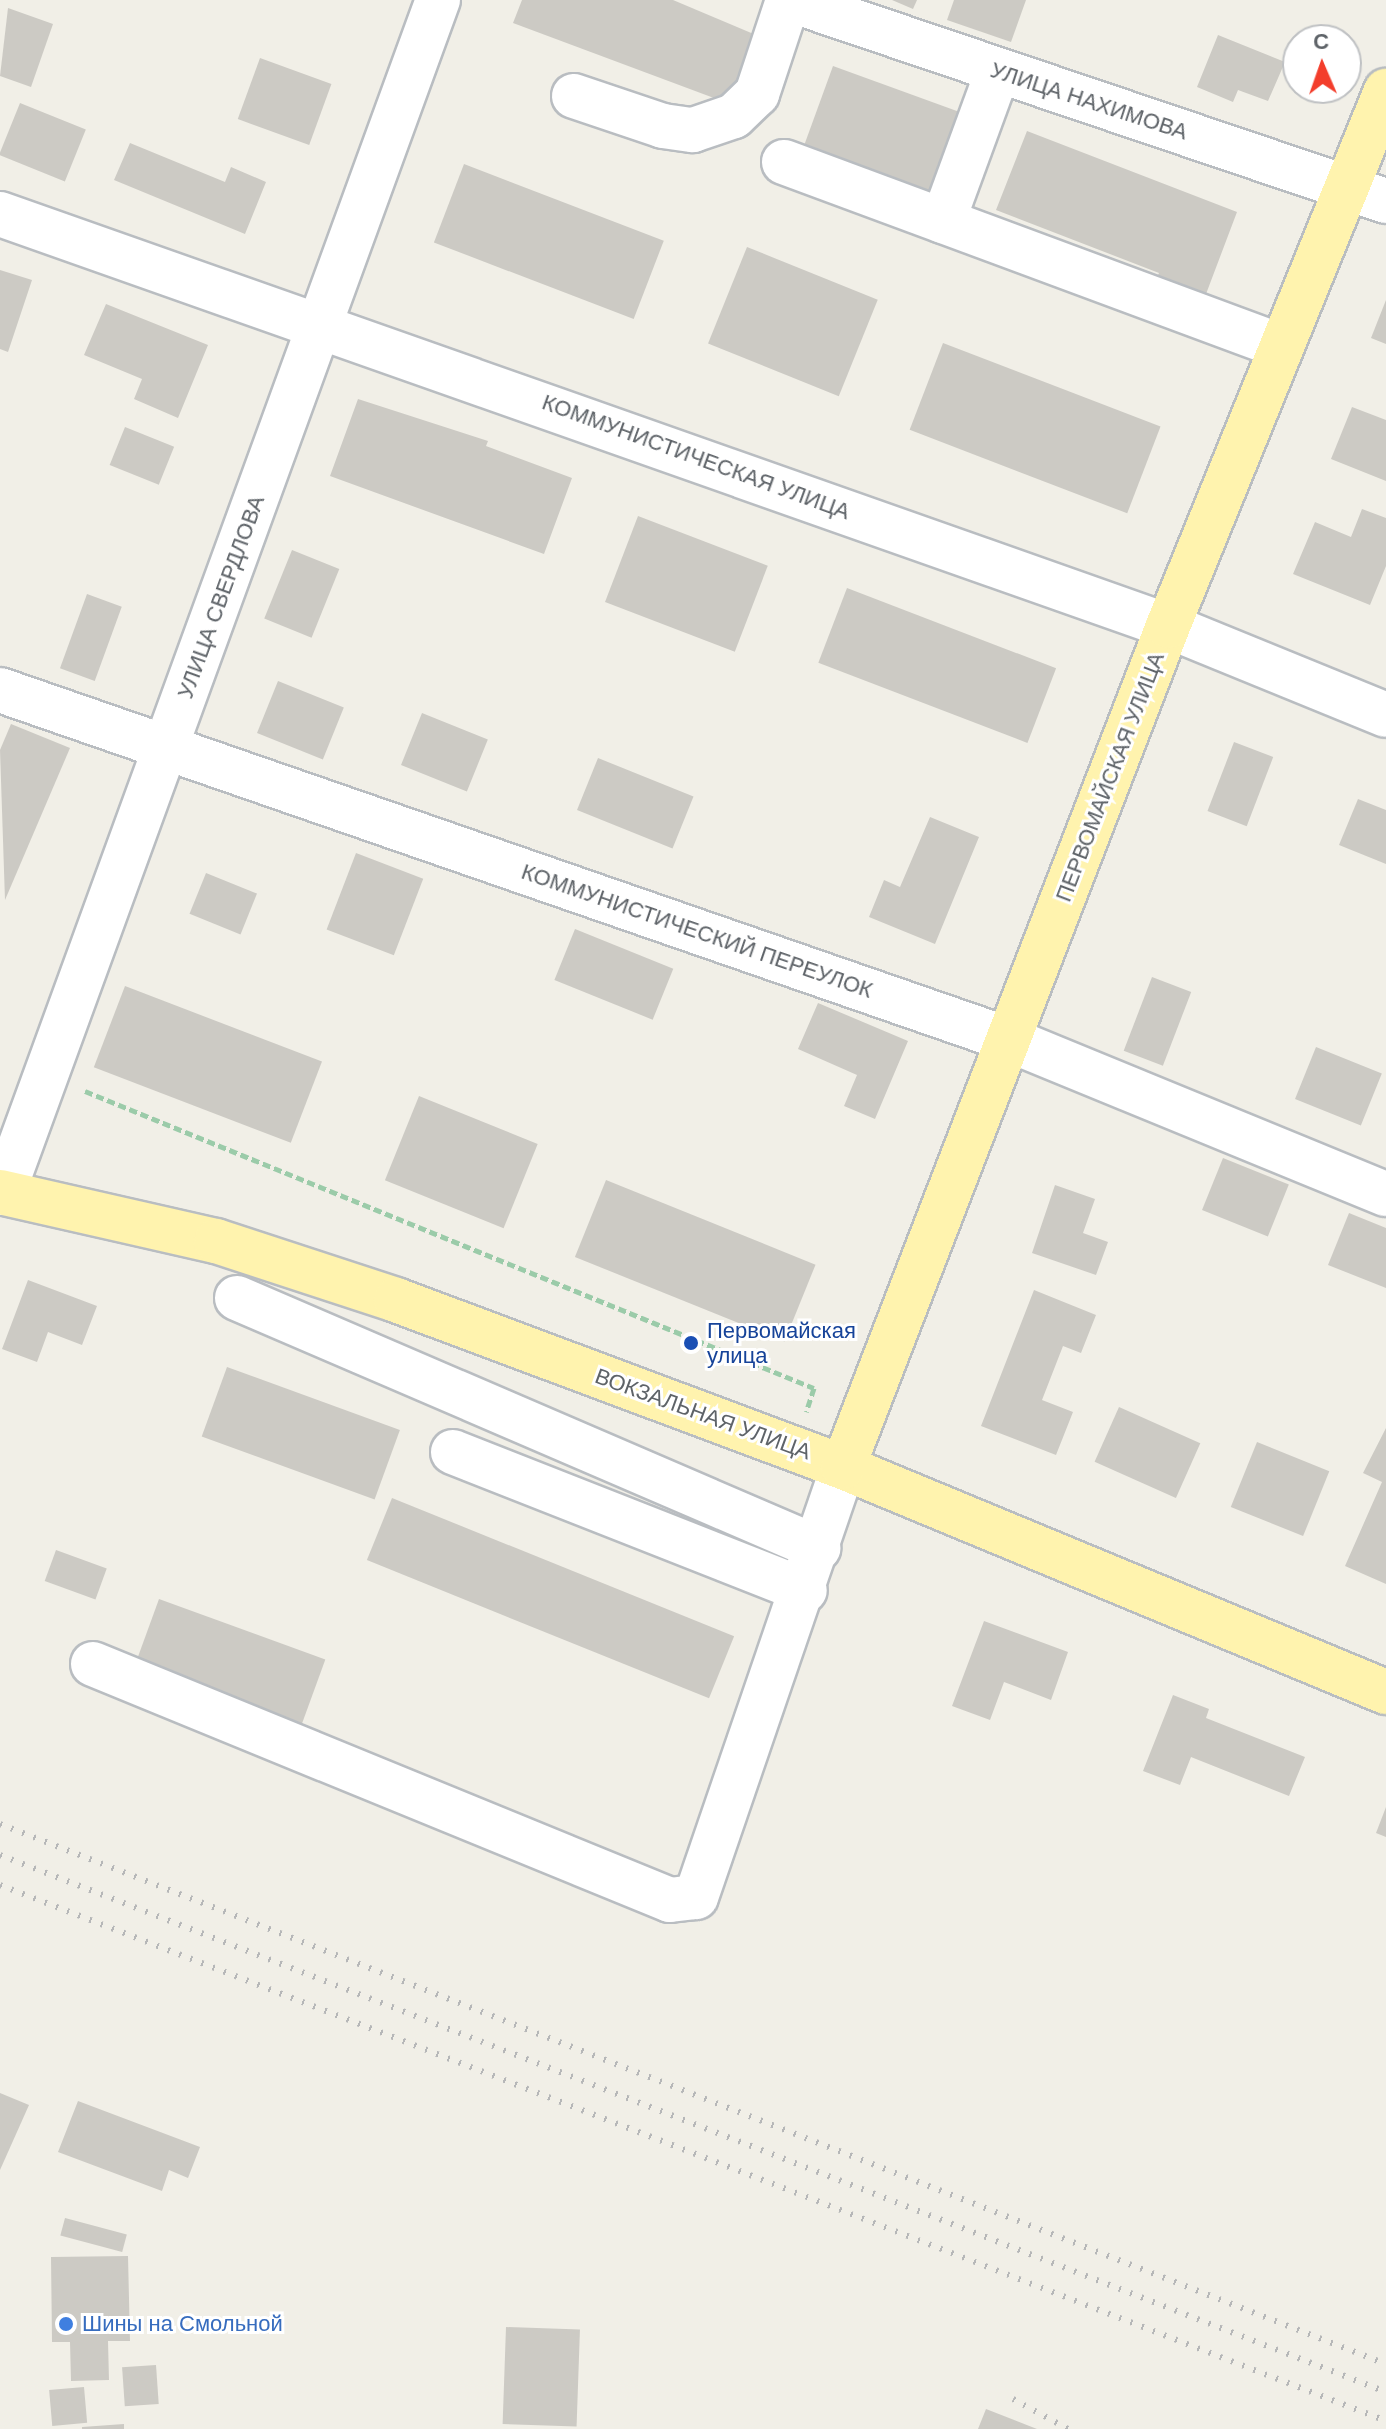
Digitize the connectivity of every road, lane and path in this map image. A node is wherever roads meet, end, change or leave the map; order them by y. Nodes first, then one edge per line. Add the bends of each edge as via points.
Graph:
1 (438, 0) edge
2 (790, 0) edge
3 (998, 71) junction
4 (1386, 91) edge
5 (574, 96) dead end
6 (784, 162) dead end
7 (1368, 193) edge
8 (0, 214) edge
9 (943, 221) junction
10 (322, 324) junction
11 (1280, 346) junction
12 (1168, 626) junction
13 (0, 690) edge
14 (1386, 715) edge
15 (165, 746) junction
16 (1010, 1040) junction
17 (80, 1089) dead end
18 (1, 1192) edge
19 (1386, 1194) edge
20 (237, 1298) dead end
21 (794, 1448) junction
22 (453, 1452) dead end
23 (843, 1467) junction
24 (818, 1548) junction
25 (805, 1591) junction
26 (93, 1664) dead end
27 (1386, 1692) edge

1 - 10 street, УЛИЦА СВЕРДЛОВА
2 - 3 street, УЛИЦА НАХИМОВА
2 - 5 street via 757,94 734,116 693,130 663,126
3 - 7 street, УЛИЦА НАХИМОВА
3 - 9 street
4 - 7 main road, ПЕРВОМАЙСКАЯ УЛИЦА
6 - 9 street
7 - 11 main road, ПЕРВОМАЙСКАЯ УЛИЦА
8 - 10 street, КОММУНИСТИЧЕСКАЯ УЛИЦА
9 - 11 street
10 - 12 street, КОММУНИСТИЧЕСКАЯ УЛИЦА
10 - 15 street, УЛИЦА СВЕРДЛОВА
11 - 12 main road, ПЕРВОМАЙСКАЯ УЛИЦА
12 - 14 street, КОММУНИСТИЧЕСКАЯ УЛИЦА
12 - 16 main road, ПЕРВОМАЙСКАЯ УЛИЦА
13 - 15 street, КОММУНИСТИЧЕСКИЙ ПЕРЕУЛОК
15 - 16 street, КОММУНИСТИЧЕСКИЙ ПЕРЕУЛОК
15 - 18 street, УЛИЦА СВЕРДЛОВА
16 - 19 street, КОММУНИСТИЧЕСКИЙ ПЕРЕУЛОК
16 - 23 main road, ПЕРВОМАЙСКАЯ УЛИЦА
17 - 21 path via 814,1388
18 - 21 main road, ВОКЗАЛЬНАЯ УЛИЦА via 231,1246
20 - 24 street
21 - 23 main road, ВОКЗАЛЬНАЯ УЛИЦА
22 - 25 street
23 - 24 street
23 - 27 main road, ВОКЗАЛЬНАЯ УЛИЦА
24 - 25 street
25 - 26 street via 696,1897 670,1900

